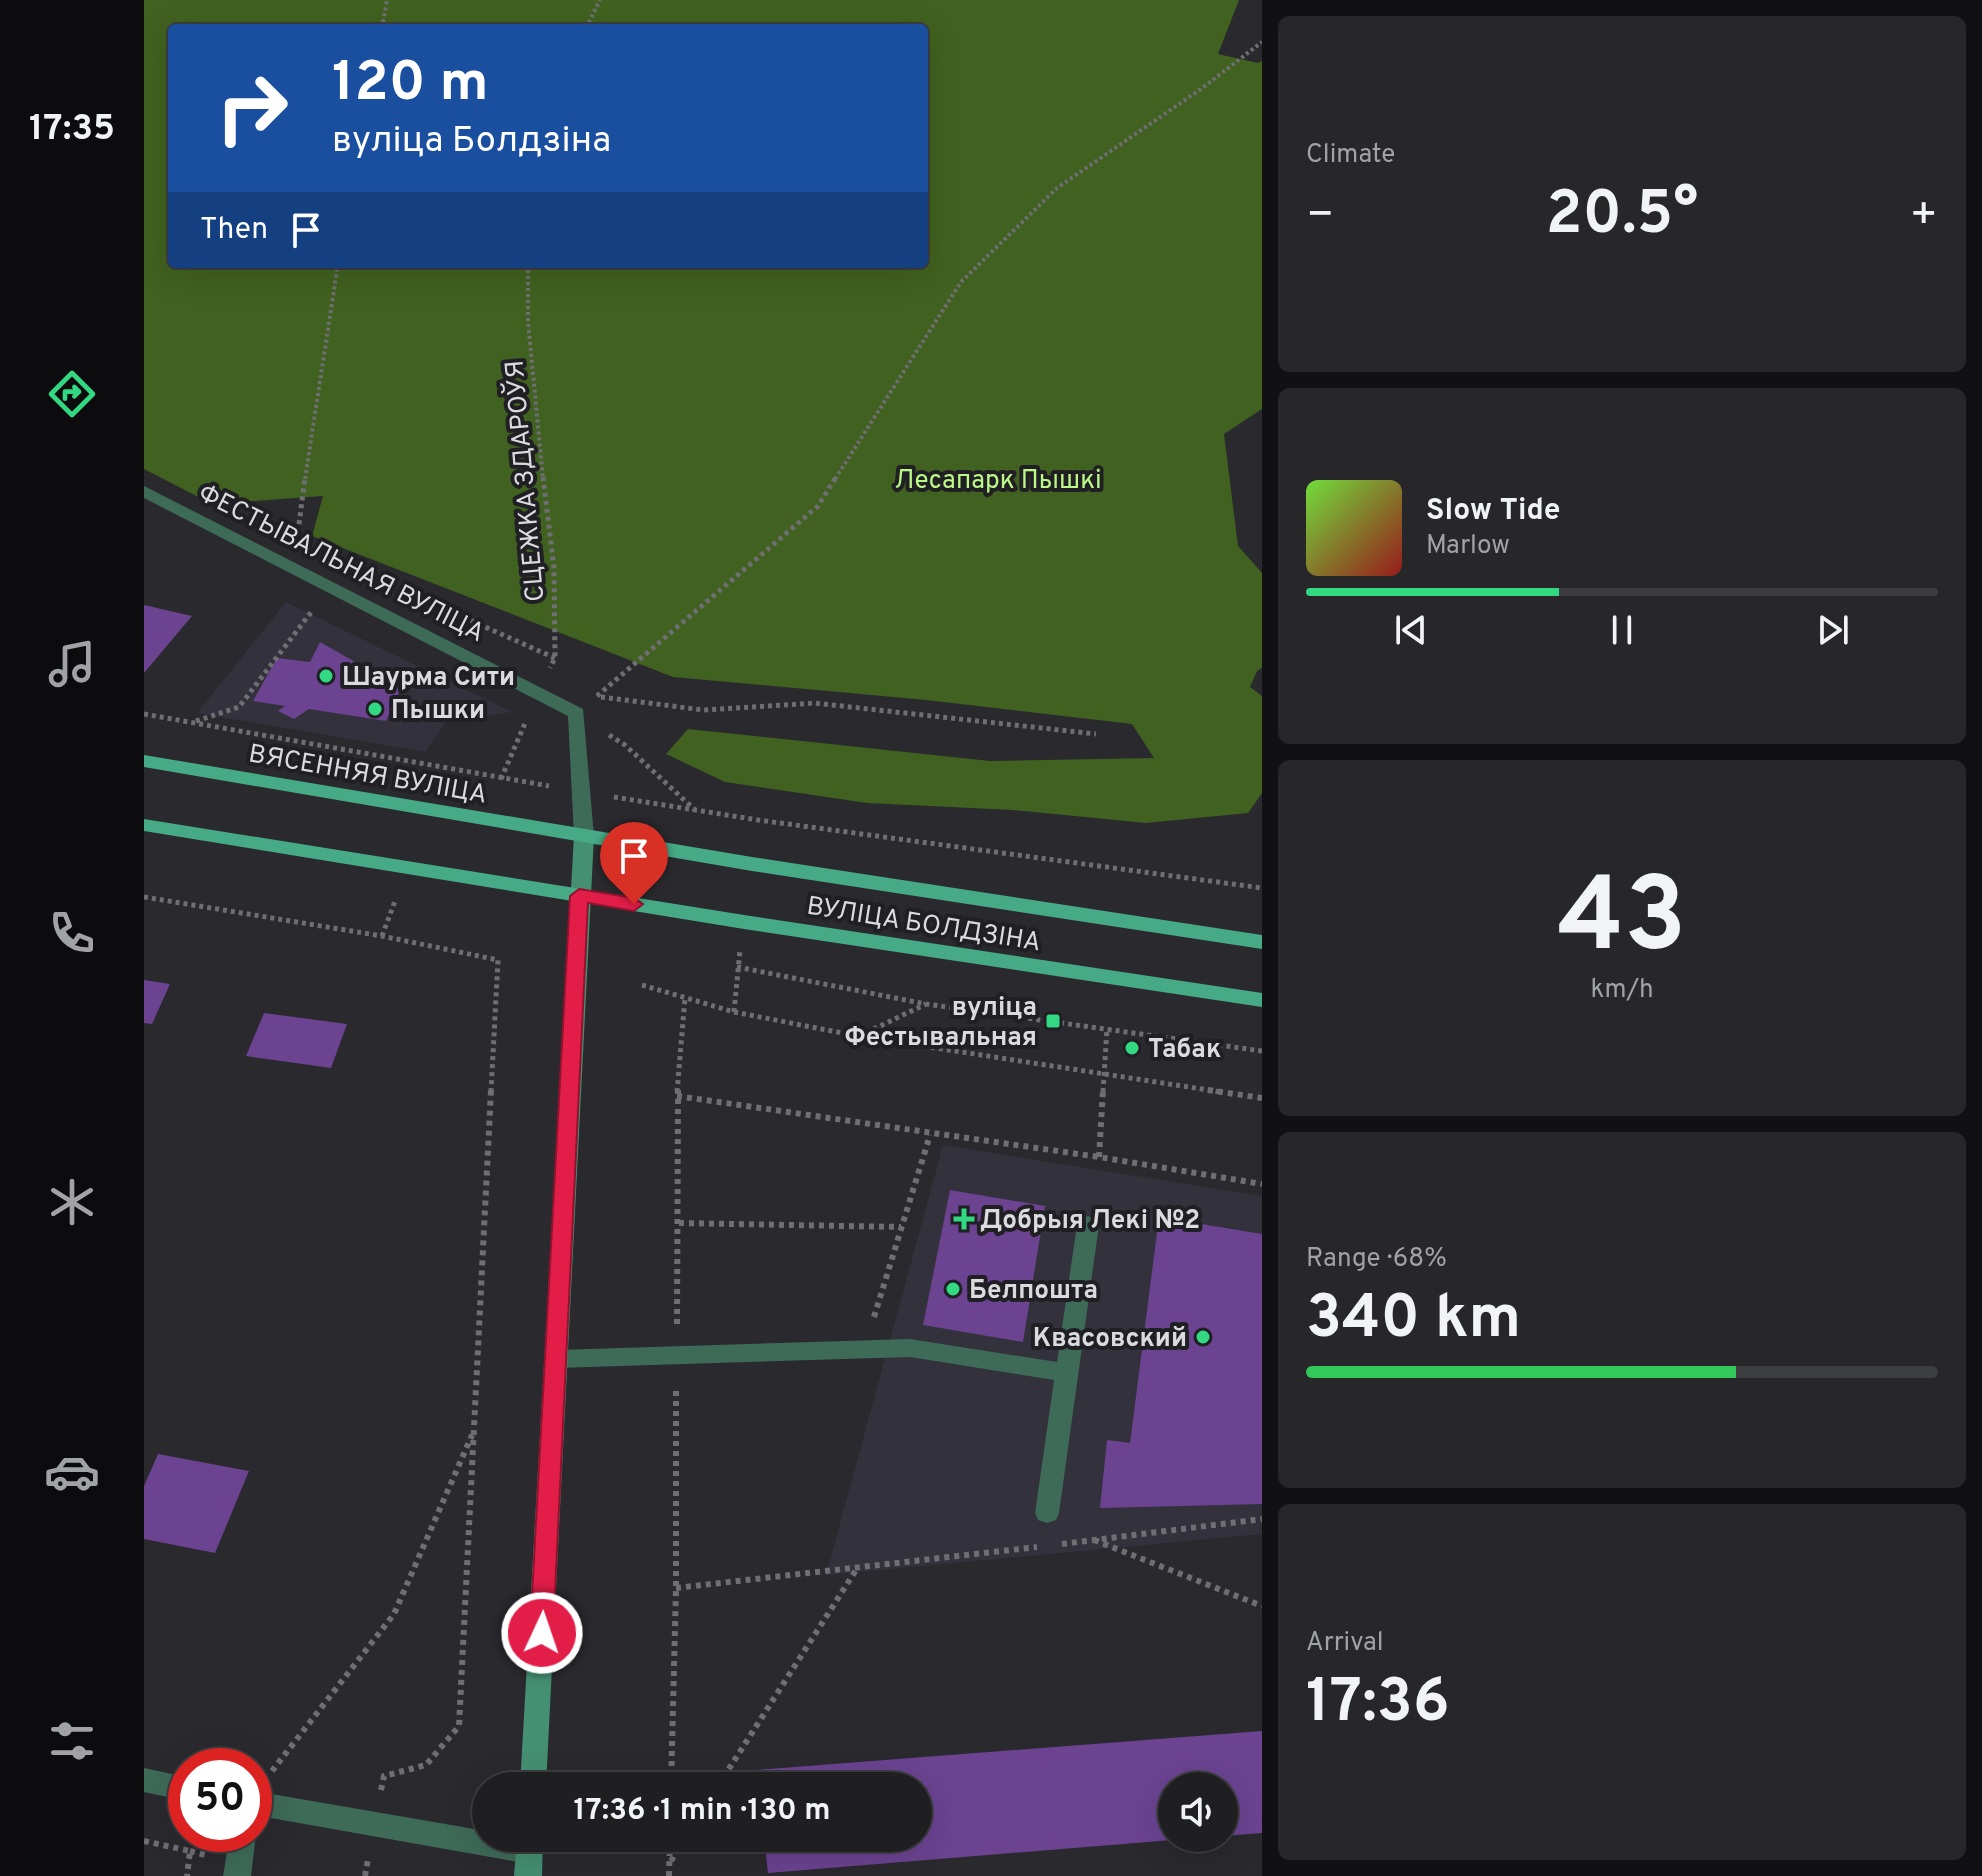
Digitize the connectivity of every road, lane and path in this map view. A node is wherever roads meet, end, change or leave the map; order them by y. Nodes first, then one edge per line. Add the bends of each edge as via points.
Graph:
1 (387, 0) edge
2 (600, 0) edge
3 (383, 24) edge
4 (588, 24) edge
5 (1262, 42) edge
6 (337, 268) edge
7 (528, 268) edge
8 (144, 491) edge
9 (309, 548) dead end
10 (314, 608) dead end
11 (444, 608) dead end
12 (555, 658) junction
13 (540, 691) junction
14 (596, 696) junction
15 (577, 713) junction
16 (144, 714) edge
17 (192, 722) junction
18 (1096, 734) dead end
19 (144, 761) edge
20 (501, 779) junction
21 (582, 792) junction
22 (695, 810) junction
23 (144, 825) edge
24 (584, 836) junction
25 (1262, 888) edge
26 (579, 896) junction
27 (144, 897) edge
28 (395, 901) dead end
29 (382, 936) junction
30 (1262, 942) edge
31 (740, 950) dead end
32 (737, 967) junction
33 (642, 985) dead end
34 (1262, 1000) edge
35 (926, 1004) junction
36 (734, 1012) junction
37 (1107, 1029) junction
38 (858, 1036) junction
39 (1262, 1051) edge
40 (1103, 1075) junction
41 (677, 1096) dead end
42 (1262, 1098) edge
43 (930, 1135) junction
44 (1099, 1157) junction
45 (1262, 1184) edge
46 (679, 1223) dead end
47 (1088, 1225) dead end
48 (901, 1227) junction
49 (864, 1349) junction
50 (557, 1359) junction
51 (1067, 1373) junction
52 (474, 1431) junction
53 (1047, 1513) dead end
54 (1262, 1519) edge
55 (1093, 1540) junction
56 (856, 1569) junction
57 (676, 1588) dead end
58 (1262, 1606) edge
59 (534, 1772) edge
60 (727, 1772) edge
61 (272, 1776) edge
62 (144, 1780) edge
63 (168, 1785) edge
64 (272, 1797) edge
65 (373, 1825) junction
66 (144, 1841) edge
67 (240, 1852) edge
68 (669, 1852) edge
69 (676, 1852) edge
70 (529, 1855) edge
71 (669, 1864) junction
72 (187, 1876) edge
73 (237, 1876) edge
74 (365, 1876) edge
75 (669, 1876) edge

1 - 3 path
2 - 4 path
5 - 14 path via 1057,188 961,282 818,506
6 - 9 path via 296,542
7 - 12 path, СЦЕЖКА ЗДАРОЎЯ via 537,433 554,568
8 - 13 street, ФЕСТЫВАЛЬНАЯ ВУЛІЦА
10 - 17 path via 239,707
11 - 12 path
12 - 13 path, СЦЕЖКА ЗДАРОЎЯ
13 - 15 street, ФЕСТЫВАЛЬНАЯ ВУЛІЦА
13 - 20 path, СЦЕЖКА ЗДАРОЎЯ
14 - 15 path
14 - 18 path via 703,710 814,703
15 - 21 street
15 - 22 path via 625,745
16 - 17 path
17 - 20 path
19 - 24 main road, ВЯСЕННЯЯ ВУЛІЦА
20 - 21 path
21 - 22 path
21 - 24 street
22 - 25 path
23 - 26 main road
24 - 26 main road
24 - 30 main road, ВУЛІЦА БОЛДЗІНА
26 - 34 main road, ВУЛІЦА БОЛДЗІНА
26 - 50 main road
27 - 29 path
28 - 29 path
29 - 52 path via 498,960
31 - 32 path
32 - 35 path
32 - 36 path
33 - 36 path
35 - 37 path
35 - 38 path
36 - 38 path
37 - 39 path
37 - 40 path
38 - 40 path
40 - 42 path
40 - 44 path
41 - 43 path
43 - 44 path
43 - 48 path
44 - 45 path
46 - 48 path
47 - 51 street
48 - 49 path
49 - 50 street
49 - 51 street via 910,1348
50 - 59 main road
51 - 53 street
52 - 61 path via 394,1614
52 - 65 path via 459,1726 426,1765 384,1776
54 - 55 path
55 - 56 path
55 - 58 path
56 - 57 path
56 - 60 path
62 - 63 street
64 - 65 street
65 - 70 street
65 - 74 path
66 - 72 path via 190,1851
67 - 73 street
68 - 71 path
69 - 71 path
71 - 75 path

